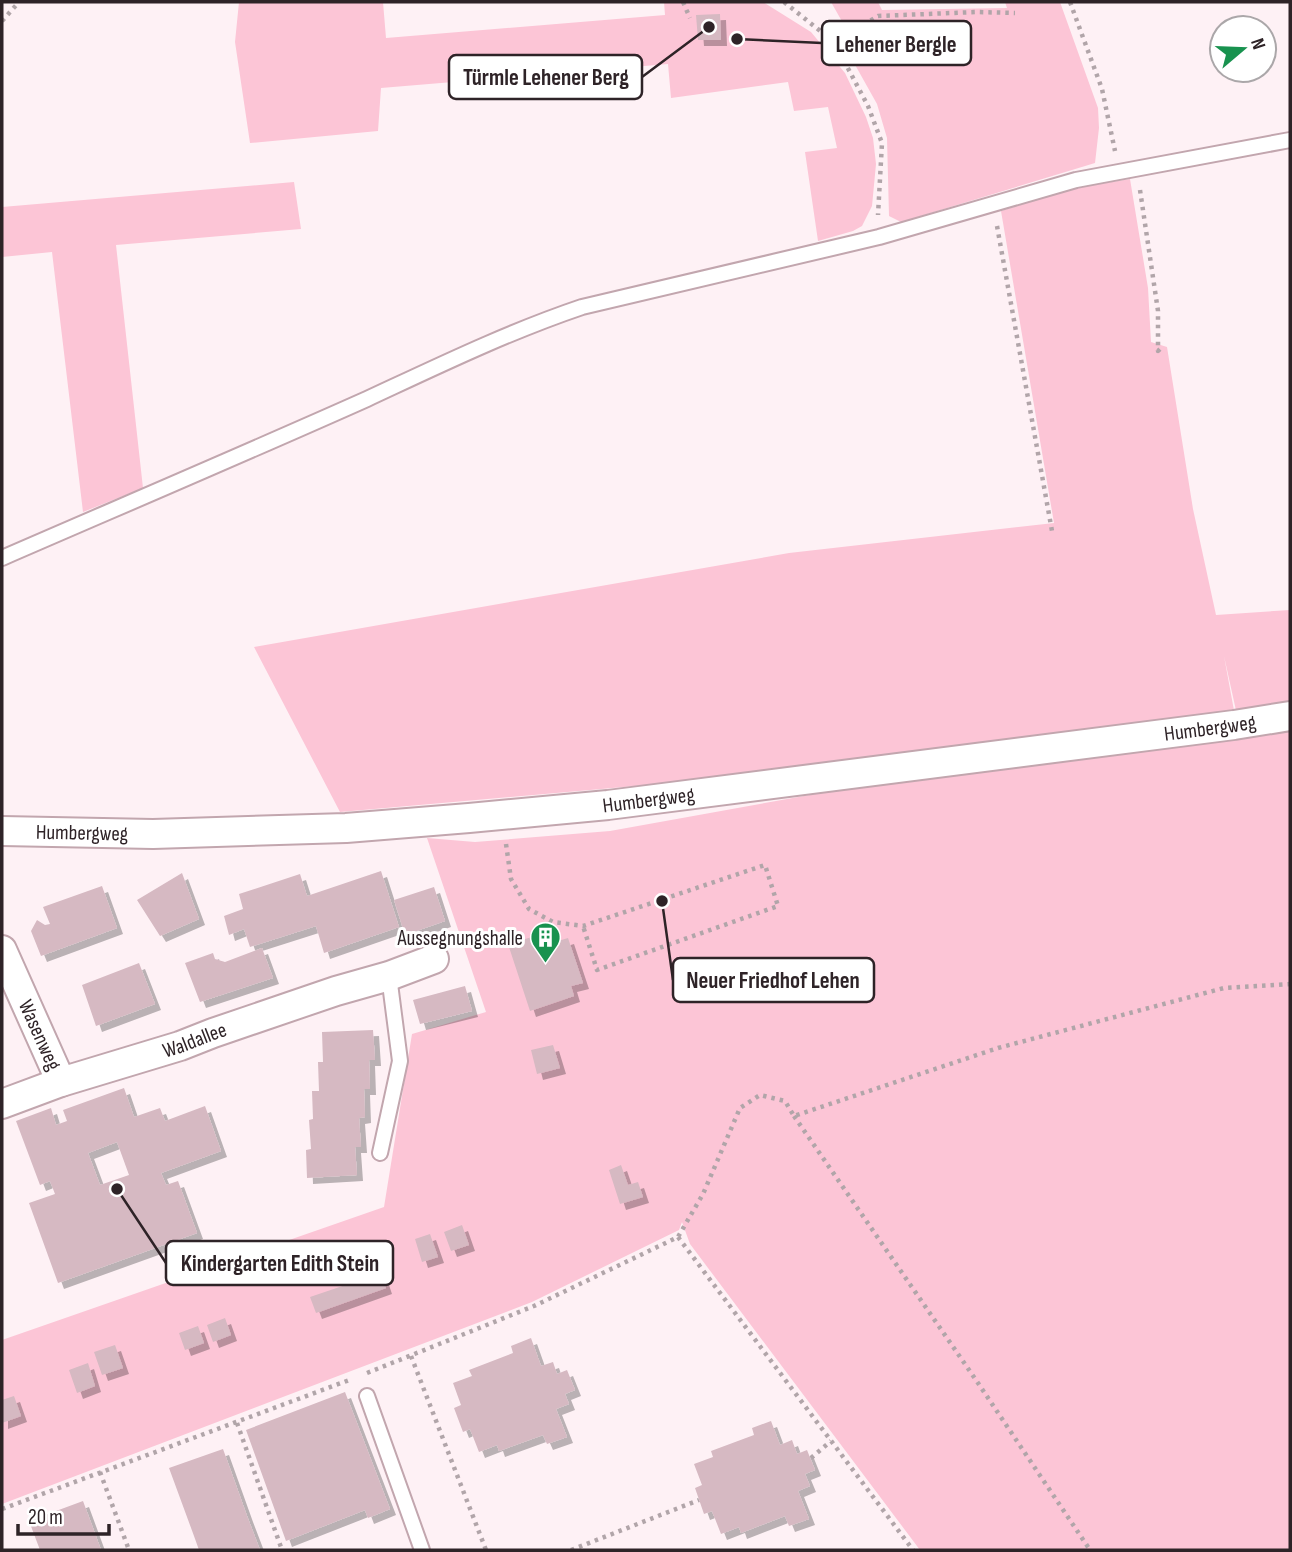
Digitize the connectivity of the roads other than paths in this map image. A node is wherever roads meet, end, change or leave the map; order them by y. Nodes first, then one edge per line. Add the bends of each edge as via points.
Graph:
1 (1290, 140) edge
2 (2, 558) edge
3 (1290, 716) edge
4 (2, 831) edge
5 (2, 950) edge
6 (434, 959) dead end
7 (389, 976) junction
8 (61, 1082) junction
9 (2, 1104) edge
10 (380, 1153) dead end
11 (367, 1396) dead end
12 (422, 1550) edge

1 - 2 lane via 1076,180 879,237 582,307 467,352
3 - 4 street, Humbergweg via 503,815 332,829 153,834
5 - 8 street, Wasenweg
6 - 7 street, Waldallee
7 - 8 street, Waldallee
7 - 10 lane via 400,1061
8 - 9 street, Waldallee
11 - 12 lane

